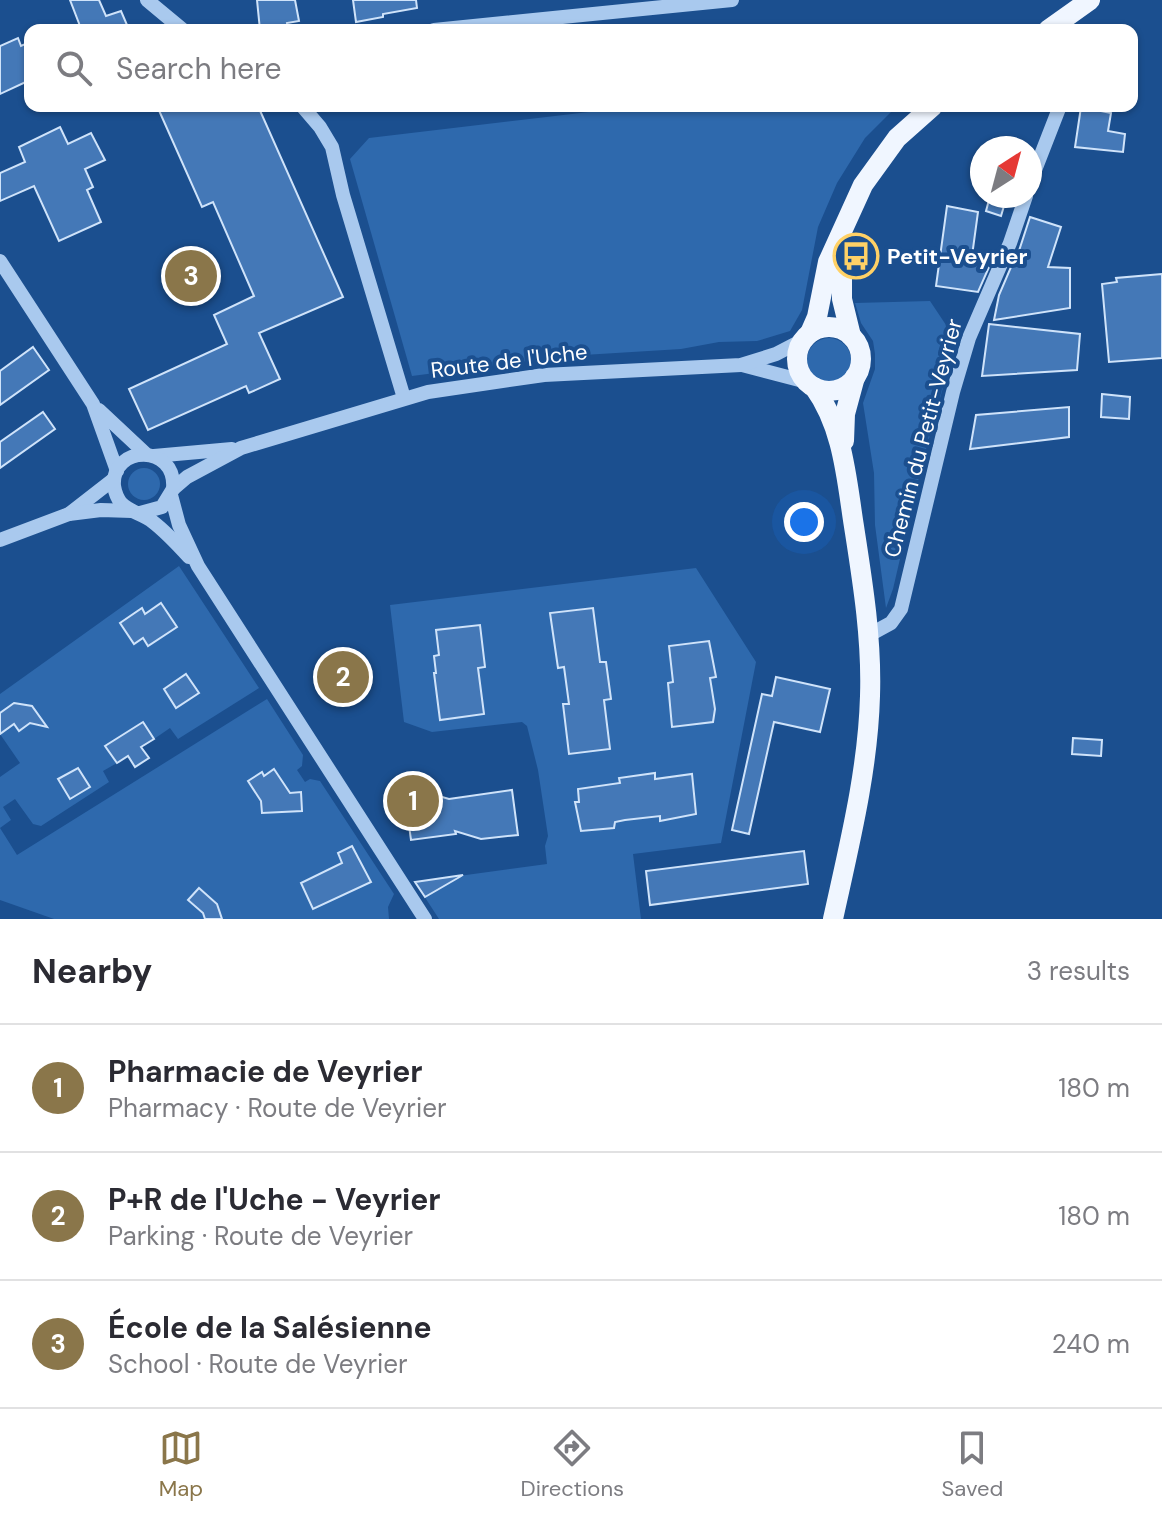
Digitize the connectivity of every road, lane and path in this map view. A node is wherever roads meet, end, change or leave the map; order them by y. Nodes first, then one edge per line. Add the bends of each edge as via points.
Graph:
1 (147, 0) edge
2 (732, 0) edge
3 (1090, 0) edge
4 (176, 24) edge
5 (494, 24) edge
6 (1062, 24) edge
7 (307, 112) edge
8 (926, 112) edge
9 (1058, 112) edge
10 (1042, 152) edge
11 (1022, 208) edge
12 (843, 230) junction
13 (0, 261) edge
14 (807, 336) junction
15 (851, 336) junction
16 (741, 365) junction
17 (855, 377) junction
18 (810, 385) junction
19 (404, 398) junction
20 (93, 404) junction
21 (241, 448) junction
22 (150, 455) junction
23 (844, 457) junction
24 (116, 475) junction
25 (172, 492) junction
26 (136, 512) junction
27 (69, 514) junction
28 (0, 540) edge
29 (198, 566) junction
30 (869, 635) junction
31 (425, 919) edge
32 (833, 919) edge

1 - 4 street
2 - 5 street
3 - 6 main road
7 - 19 street via 332,147
8 - 12 main road via 877,164
9 - 10 street
11 - 30 street, Chemin du Petit-Veyrier via 969,338 901,609 891,623
12 - 14 main road
12 - 15 main road via 842,299
13 - 20 street
14 - 15 main road via 831,327
14 - 16 street, Route de l'Uche via 776,354
14 - 18 main road via 797,357
15 - 17 main road via 860,356
16 - 18 street, Route de l'Uche
16 - 19 street, Route de l'Uche via 515,378
17 - 18 main road via 832,391
17 - 23 main road via 845,414
18 - 23 main road via 827,405
19 - 21 street, Route de l'Uche
20 - 22 street
20 - 24 street
21 - 22 street, Route de l'Uche
21 - 25 street, Route de l'Uche via 187,477
22 - 24 street via 132,456
22 - 25 street via 169,469
23 - 30 main road
24 - 26 street via 120,501
24 - 27 street
25 - 26 street via 162,507
25 - 29 street via 179,525
26 - 27 street
26 - 29 street
27 - 28 street
29 - 31 street
30 - 32 main road via 867,744

